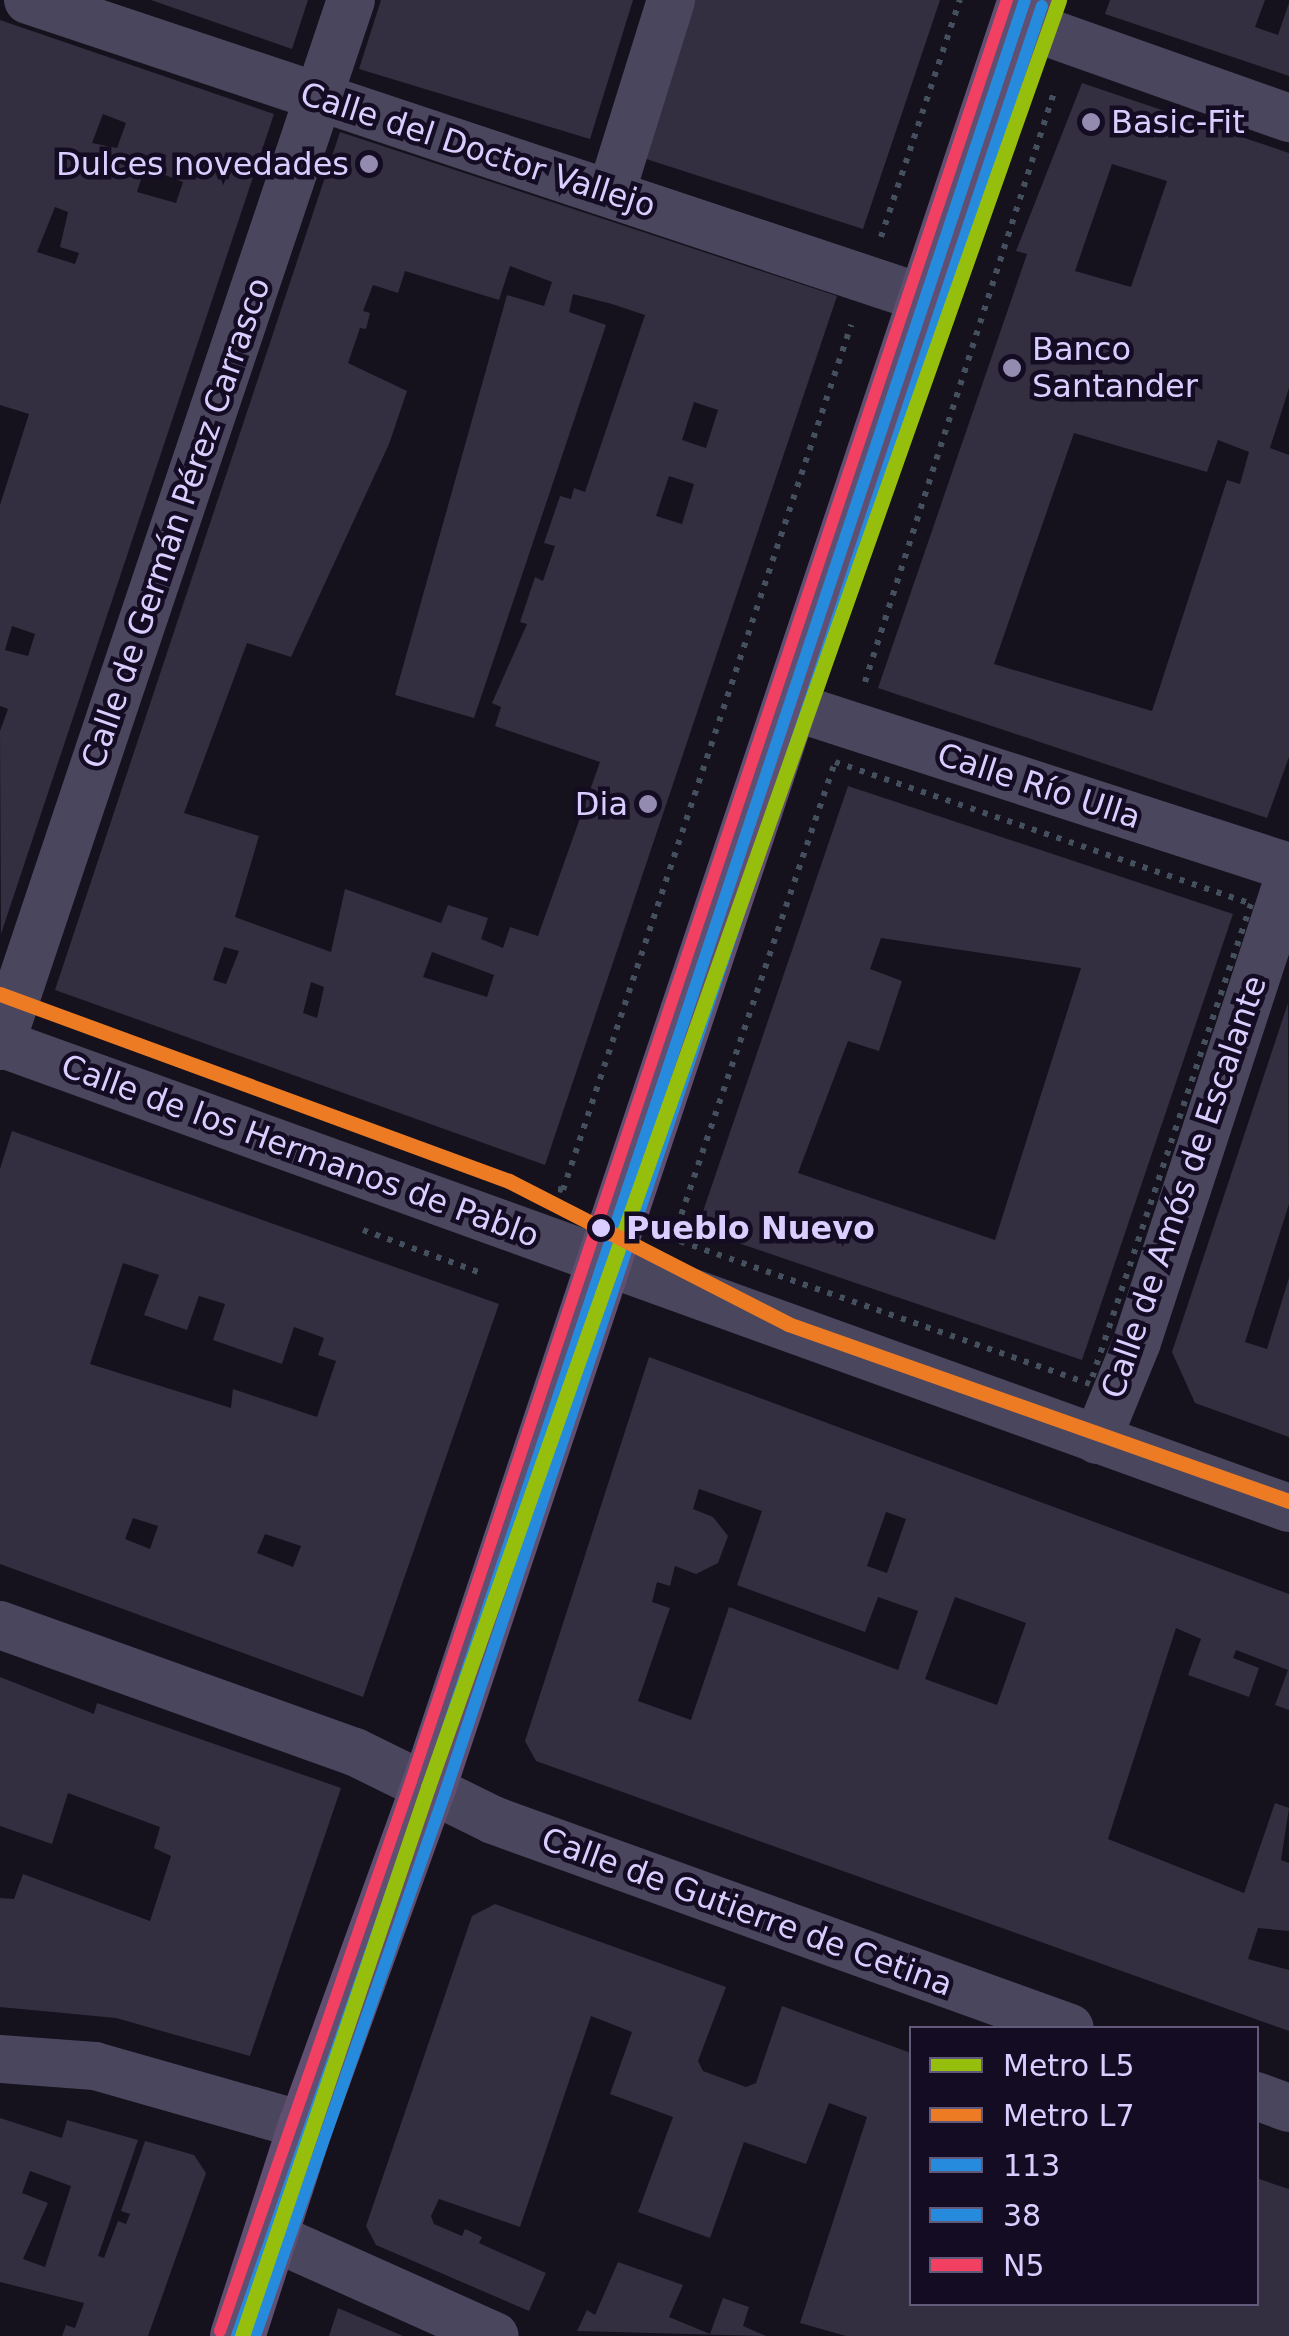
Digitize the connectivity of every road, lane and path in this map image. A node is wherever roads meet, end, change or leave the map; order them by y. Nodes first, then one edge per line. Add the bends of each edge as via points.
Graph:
1 (28, 0) edge
2 (351, 0) edge
3 (672, 0) edge
4 (960, 0) edge
5 (1021, 11) edge
6 (1057, 82) dead end
7 (321, 99) junction
8 (1289, 118) edge
9 (610, 193) junction
10 (888, 216) dead end
11 (928, 300) junction
12 (853, 318) dead end
13 (865, 684) dead end
14 (788, 704) junction
15 (1289, 867) edge
16 (1289, 876) edge
17 (0, 1044) edge
18 (728, 1070) joint
19 (563, 1190) dead end
20 (601, 1260) junction
21 (1097, 1440) junction
22 (1289, 1508) edge
23 (0, 1625) edge
24 (428, 1788) junction
25 (1064, 2026) edge
26 (0, 2059) edge
27 (1259, 2097) edge
28 (1289, 2108) edge
29 (304, 2126) junction
30 (271, 2236) junction
31 (237, 2336) edge
32 (495, 2336) edge

1 - 7 street, Calle del Doctor Vallejo
2 - 7 street, Calle de Germán Pérez Carrasco
3 - 9 street
4 - 10 path
5 - 8 street
5 - 11 main road
6 - 13 path
7 - 9 street, Calle del Doctor Vallejo
7 - 17 street, Calle de Germán Pérez Carrasco
9 - 11 street, Calle del Doctor Vallejo
11 - 14 main road
12 - 19 path
14 - 15 street, Calle Río Ulla
14 - 20 main road
16 - 21 street, Calle de Amós de Escalante via 1137,1342
17 - 20 street, Calle de los Hermanos de Pablo
18 - 18 path via 673,1240 1090,1384 1251,904 834,762
20 - 21 street, Calle de los Hermanos de Pablo
20 - 24 main road
21 - 22 street, Calle de los Hermanos de Pablo
23 - 24 street, Calle de Gutierre de Cetina via 355,1752
24 - 25 street, Calle de Gutierre de Cetina via 492,1820
24 - 29 main road
26 - 29 street via 95,2066
27 - 28 street
29 - 30 main road
30 - 31 main road
30 - 32 street

